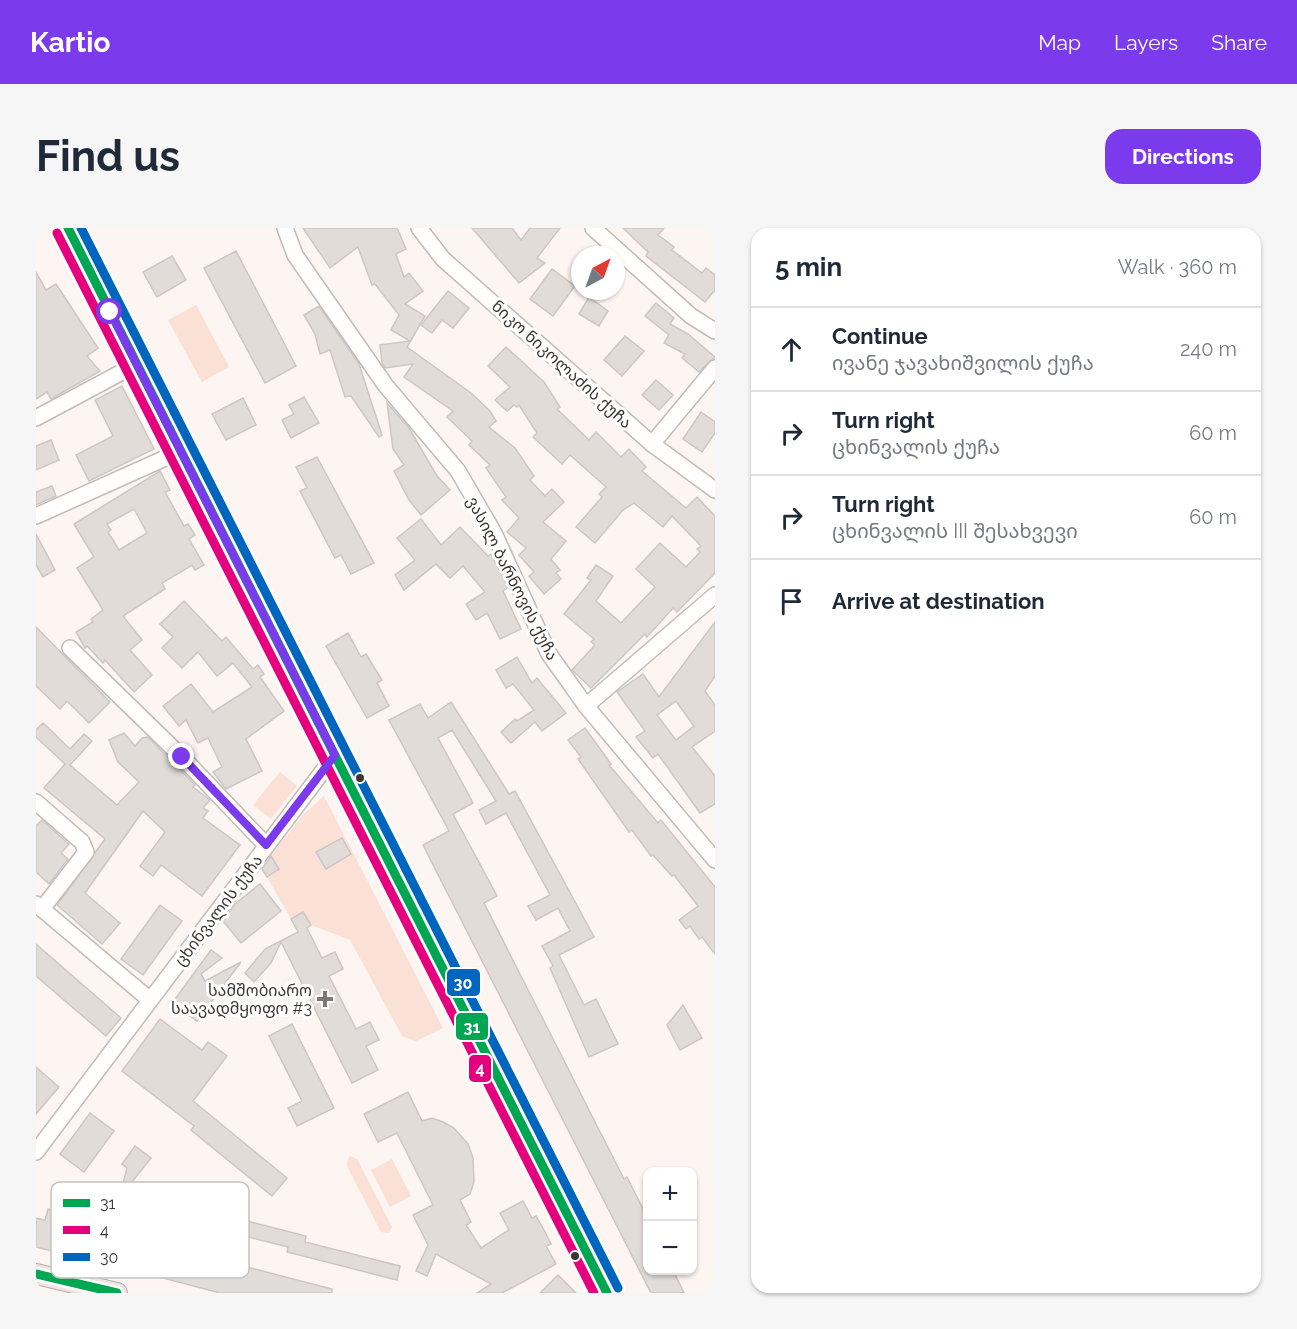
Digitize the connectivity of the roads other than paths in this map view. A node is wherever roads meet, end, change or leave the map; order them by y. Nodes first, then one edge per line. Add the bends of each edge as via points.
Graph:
1 (68, 228) edge
2 (285, 228) edge
3 (419, 228) edge
4 (593, 228) edge
5 (715, 331) edge
6 (137, 364) junction
7 (715, 368) edge
8 (36, 418) edge
9 (652, 444) junction
10 (181, 451) junction
11 (715, 490) edge
12 (36, 516) edge
13 (715, 595) edge
14 (70, 648) dead end
15 (586, 706) junction
16 (335, 755) junction
17 (36, 802) edge
18 (266, 845) junction
19 (715, 860) edge
20 (39, 907) edge
21 (150, 1000) junction
22 (36, 1152) edge
23 (36, 1274) edge
24 (51, 1278) edge
25 (53, 1278) edge
26 (117, 1293) edge
27 (607, 1293) edge

1 - 6 main road
2 - 15 street, ვასილ ბარნოვის ქუჩა via 295,255 386,386 458,471 494,533 549,654
3 - 9 street, ნიკო ნიკოლაძის ქუჩა via 443,259
4 - 5 street via 691,316
6 - 8 street
6 - 10 main road
7 - 9 street
9 - 11 street, ნიკო ნიკოლაძის ქუჩა
10 - 12 street
10 - 16 main road
13 - 15 street
14 - 18 street
15 - 19 street, ვასილ ბარნოვის ქუჩა
16 - 18 street, ცხინვალის ქუჩა
16 - 27 main road
17 - 20 street via 82,842 86,852
18 - 21 street, ცხინვალის ქუჩა
20 - 21 street
21 - 22 street, ცხინვალის ქუჩა
23 - 24 main road
25 - 26 main road

